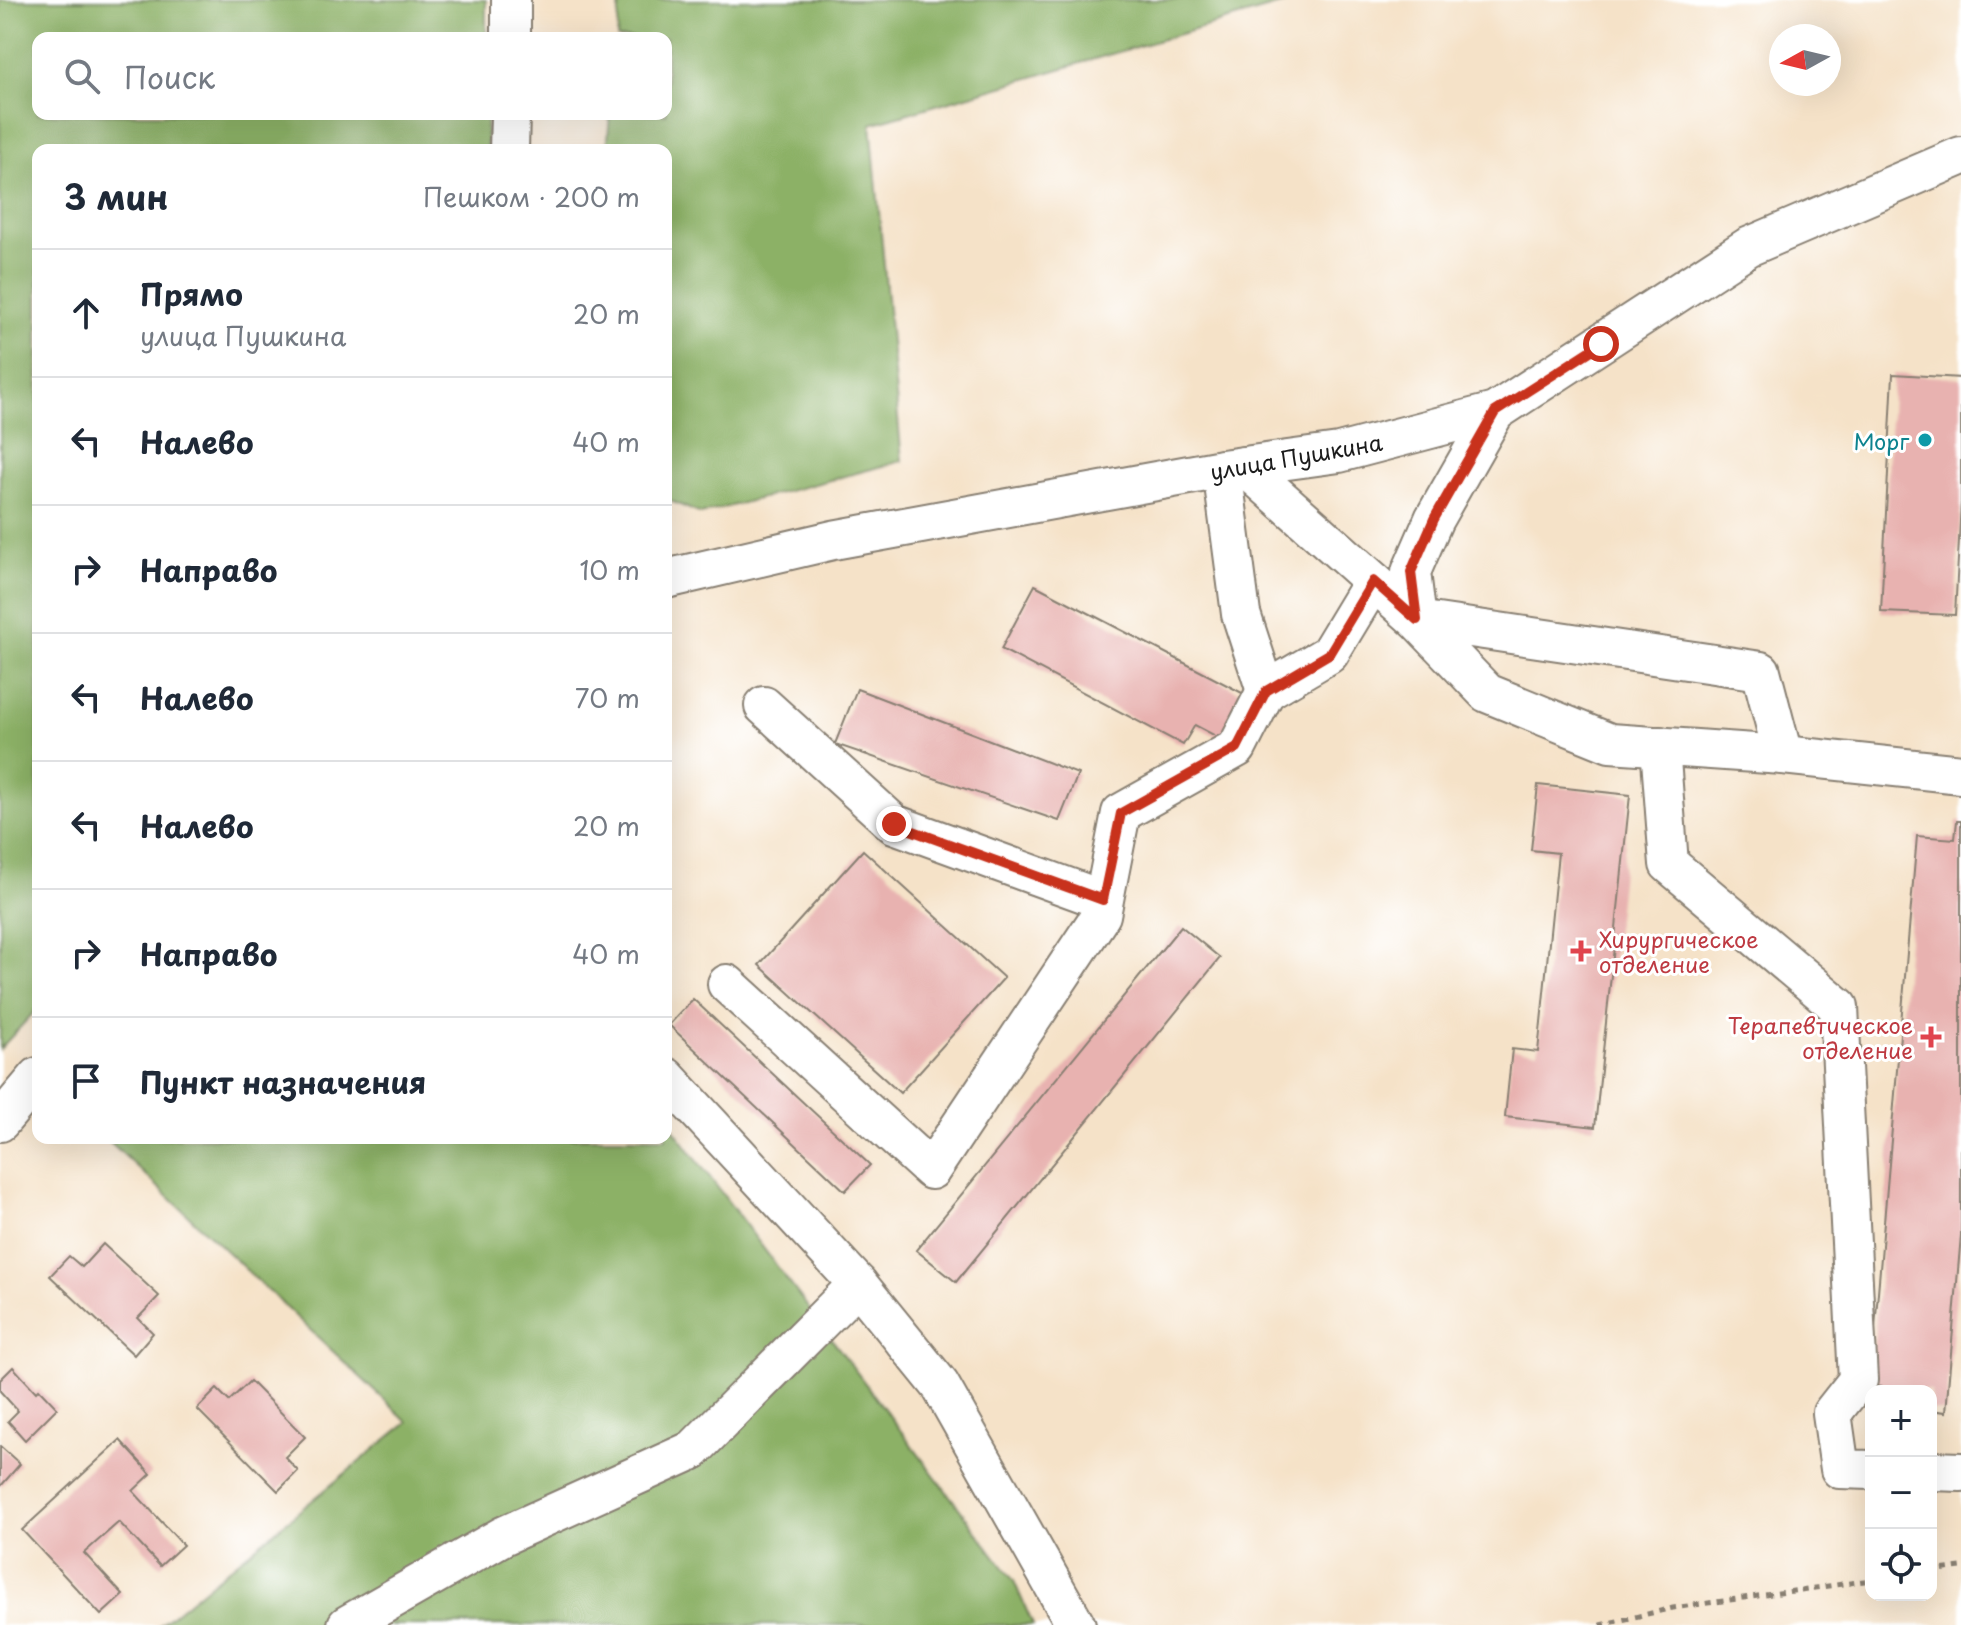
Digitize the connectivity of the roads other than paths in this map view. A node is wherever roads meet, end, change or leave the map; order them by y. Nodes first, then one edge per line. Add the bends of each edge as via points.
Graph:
1 (511, 0) edge
2 (511, 32) edge
3 (510, 120) edge
4 (509, 144) edge
5 (1961, 156) edge
6 (1495, 412) junction
7 (1233, 468) junction
8 (672, 578) edge
9 (1373, 581) junction
10 (1417, 620) junction
11 (1266, 691) junction
12 (764, 706) dead end
13 (1660, 746) junction
14 (1783, 755) junction
15 (1961, 774) edge
16 (1103, 900) junction
17 (727, 984) dead end
18 (672, 1083) edge
19 (32, 1084) edge
20 (0, 1122) edge
21 (858, 1284) junction
22 (1865, 1470) edge
23 (1937, 1471) edge
24 (1961, 1472) edge
25 (347, 1625) edge
26 (1076, 1625) edge

1 - 2 street
3 - 4 street
5 - 6 street, улица Пушкина via 1748,247
6 - 7 street, улица Пушкина via 1339,453
6 - 10 street via 1434,519 1411,572
7 - 8 street, улица Пушкина via 833,540
7 - 9 street
7 - 11 street via 1241,614
9 - 10 street
9 - 11 street via 1329,654
10 - 13 street via 1487,693 1610,743
10 - 14 street via 1761,671
11 - 16 street via 1237,748 1121,813
12 - 16 street via 894,824
13 - 14 street
13 - 22 street via 1669,864 1839,1007 1858,1380 1832,1413 1840,1469
14 - 15 street
16 - 17 street via 1101,915 931,1170
18 - 21 street
19 - 20 street
21 - 25 street via 693,1450 503,1536
21 - 26 street via 940,1385
23 - 24 street

